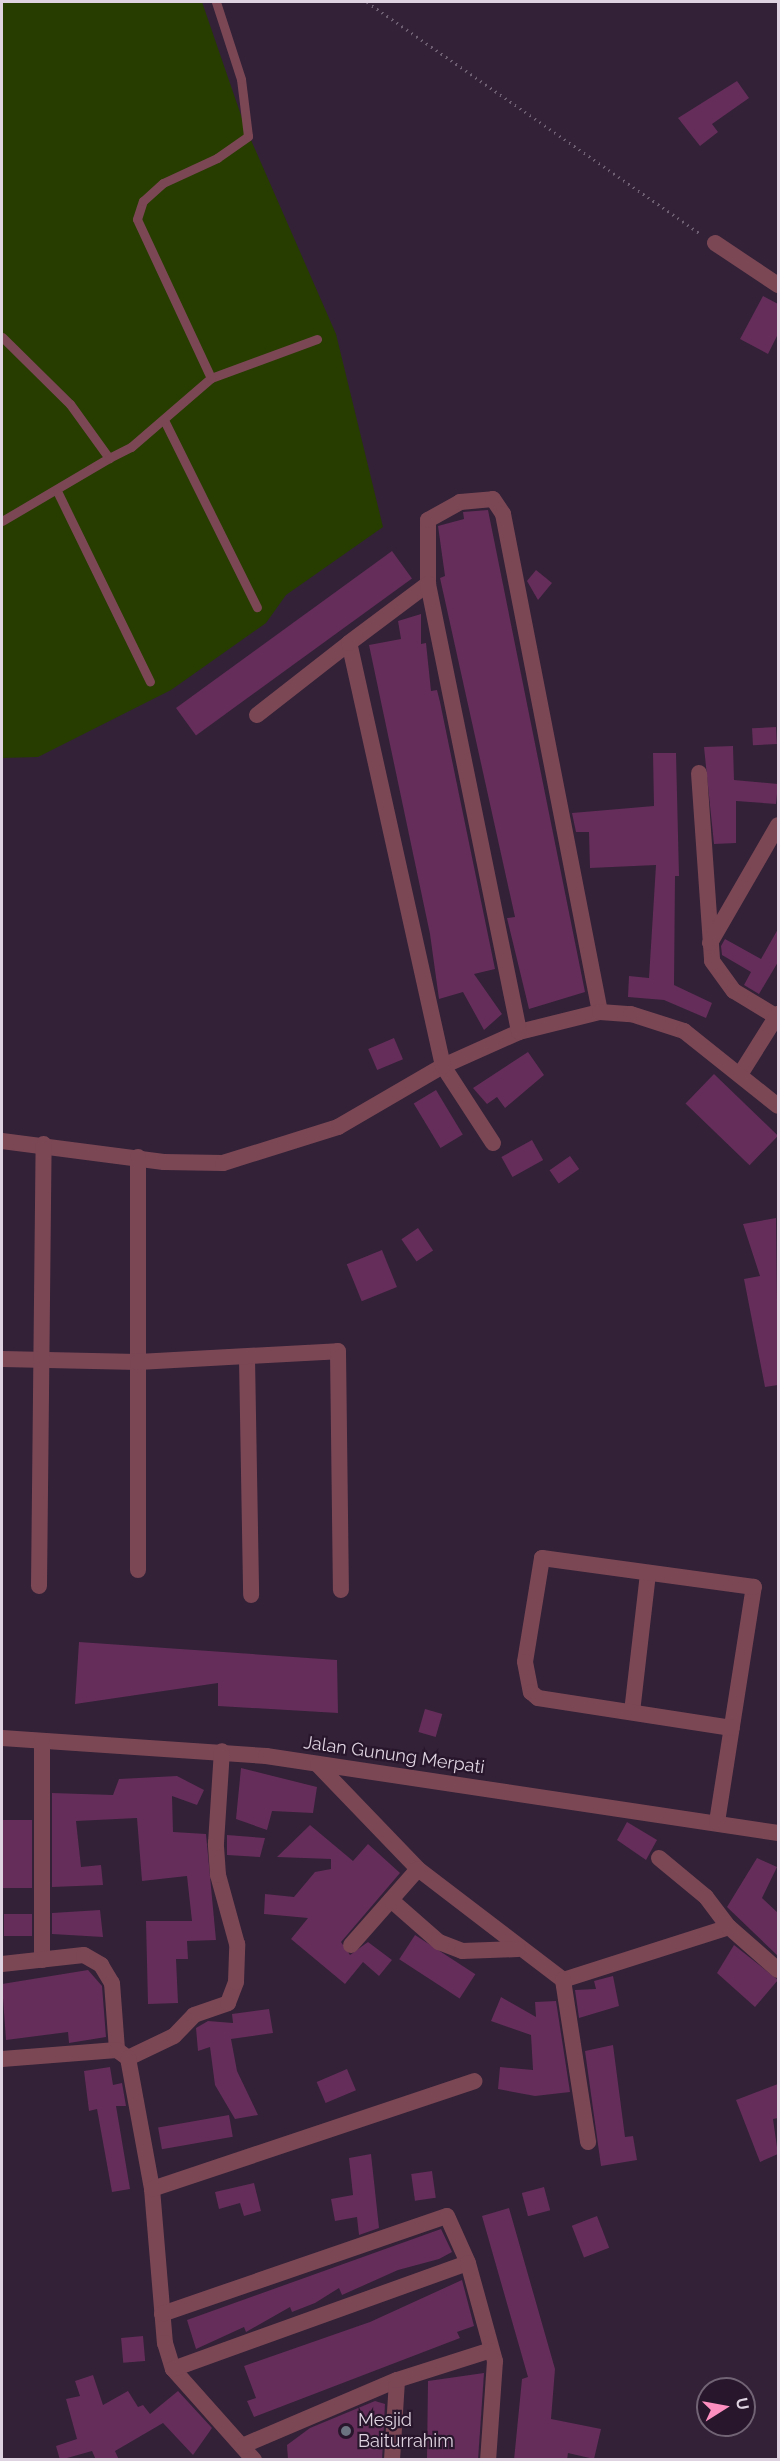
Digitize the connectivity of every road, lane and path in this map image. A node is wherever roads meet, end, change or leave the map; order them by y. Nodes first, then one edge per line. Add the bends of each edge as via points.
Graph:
1 (216, 2) edge
2 (367, 2) edge
3 (715, 243) joint
4 (778, 285) edge
5 (2, 337) edge
6 (317, 339) dead end
7 (211, 378) junction
8 (164, 420) junction
9 (109, 458) junction
10 (57, 491) junction
11 (2, 521) edge
12 (428, 584) junction
13 (257, 607) dead end
14 (349, 643) junction
15 (150, 682) dead end
16 (257, 715) dead end
17 (699, 773) dead end
18 (778, 825) edge
19 (710, 944) junction
20 (600, 1012) junction
21 (778, 1015) edge
22 (519, 1032) junction
23 (443, 1066) junction
24 (741, 1073) junction
25 (778, 1106) edge
26 (2, 1141) edge
27 (493, 1143) dead end
28 (44, 1144) junction
29 (138, 1157) junction
30 (247, 1358) junction
31 (2, 1359) edge
32 (43, 1359) junction
33 (138, 1362) junction
34 (138, 1570) dead end
35 (648, 1572) junction
36 (39, 1586) dead end
37 (341, 1590) dead end
38 (251, 1595) dead end
39 (632, 1712) junction
40 (732, 1728) junction
41 (2, 1738) edge
42 (42, 1742) junction
43 (222, 1751) junction
44 (318, 1765) junction
45 (717, 1822) junction
46 (778, 1829) edge
47 (659, 1858) dead end
48 (417, 1869) junction
49 (391, 1900) junction
50 (729, 1927) junction
51 (351, 1946) dead end
52 (518, 1949) junction
53 (42, 1960) junction
54 (2, 1964) edge
55 (778, 1970) edge
56 (563, 1980) junction
57 (122, 2054) junction
58 (2, 2059) edge
59 (474, 2081) dead end
60 (588, 2142) dead end
61 (152, 2188) junction
62 (468, 2263) junction
63 (162, 2314) junction
64 (488, 2351) junction
65 (173, 2369) junction
66 (397, 2380) junction
67 (242, 2446) junction
68 (254, 2460) edge
69 (392, 2460) edge
70 (488, 2460) edge

1 - 7 lane via 241,79 248,136 217,158 163,183 143,201 137,219
2 - 3 path
3 - 4 street
5 - 9 lane via 70,404
6 - 7 lane
7 - 8 lane
8 - 9 lane
8 - 13 lane
9 - 10 lane
10 - 11 lane
10 - 15 lane
12 - 14 street
12 - 20 street via 429,520 460,502 493,499 503,514
12 - 22 street
14 - 16 street
14 - 23 street
17 - 19 street
18 - 19 street
19 - 21 street via 724,982
20 - 22 street
20 - 24 street via 675,1027 705,1042
21 - 24 street
22 - 23 street
23 - 27 street
23 - 29 street via 338,1127 267,1154 223,1163
24 - 25 street
26 - 28 street
28 - 29 street
28 - 32 street
29 - 33 street
30 - 33 street
30 - 37 street via 338,1351
30 - 38 street
31 - 32 street
32 - 33 street
32 - 36 street
33 - 34 street
35 - 39 street
35 - 39 street via 542,1558 525,1662 525,1680 538,1698
35 - 40 street via 754,1587
39 - 40 street
40 - 45 street
41 - 42 street, Jalan Gunung Merpati
42 - 43 street, Jalan Gunung Merpati
42 - 53 street
43 - 44 street, Jalan Gunung Merpati
43 - 57 street via 216,1843 218,1875 237,1944 236,1982 228,2003 194,2015 174,2036
44 - 45 street, Jalan Gunung Merpati
44 - 48 street
45 - 46 street, Jalan Gunung Merpati
47 - 50 street via 706,1897
48 - 49 street
48 - 52 street
49 - 51 street
49 - 52 street via 439,1942 462,1951
50 - 55 street
50 - 56 street
52 - 56 street
53 - 54 street
53 - 57 street via 84,1955 101,1965 112,1983
56 - 60 street
57 - 58 street
57 - 61 street
59 - 61 street
61 - 63 street
62 - 63 street via 447,2216
62 - 64 street
62 - 65 street
63 - 65 street
64 - 66 street
64 - 70 street via 495,2361
65 - 67 street
66 - 67 street
66 - 69 street
67 - 68 street

